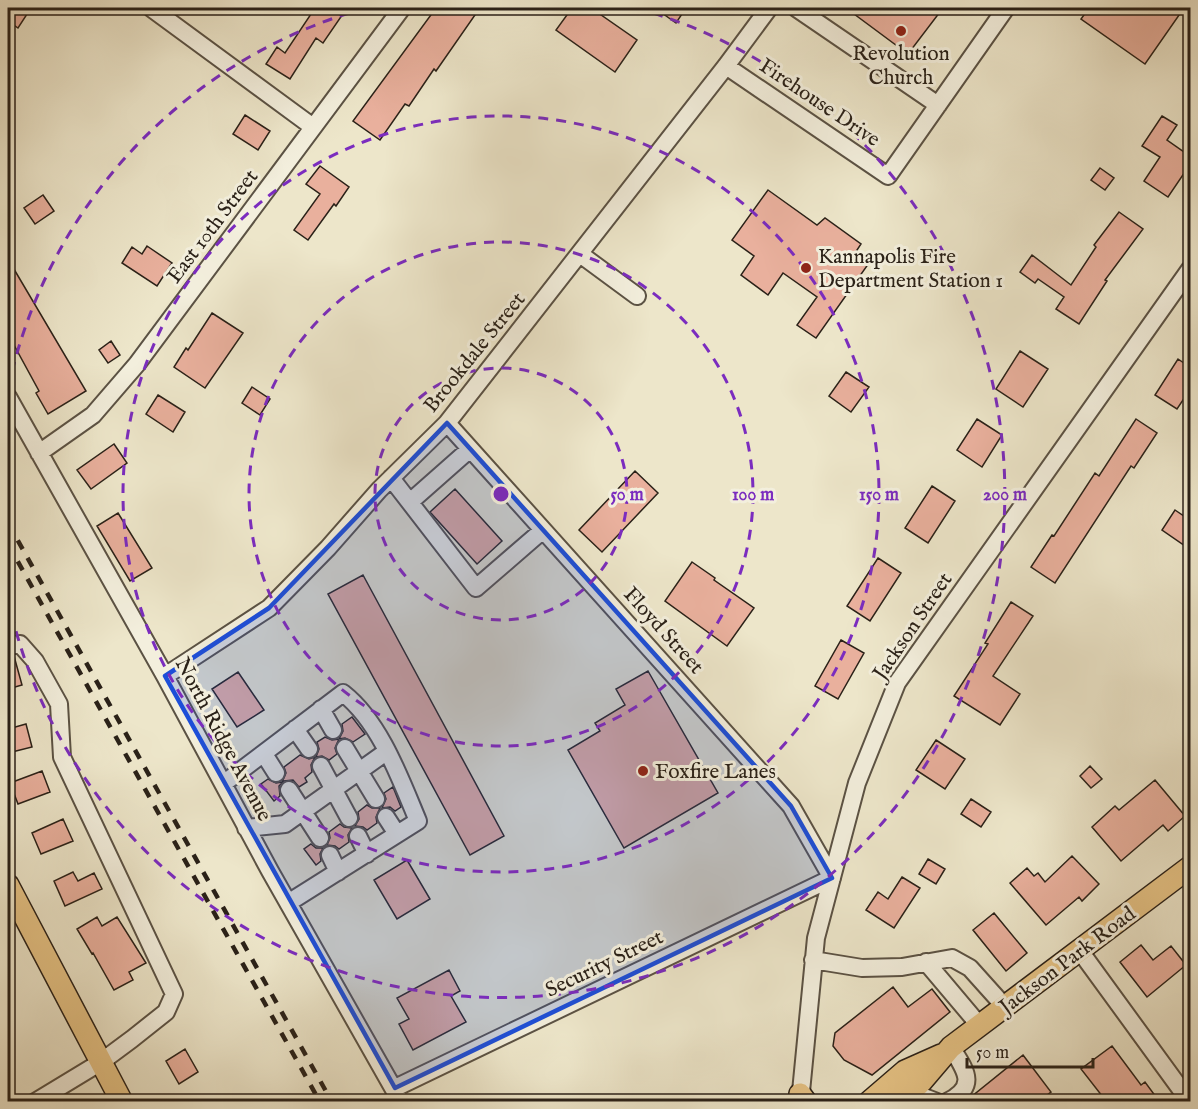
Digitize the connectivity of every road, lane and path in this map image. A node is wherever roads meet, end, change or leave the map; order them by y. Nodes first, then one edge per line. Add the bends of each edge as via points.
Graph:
1 (151, 8) edge
2 (402, 8) edge
3 (769, 8) edge
4 (796, 8) edge
5 (1006, 8) edge
6 (726, 66) junction
7 (938, 105) junction
8 (313, 127) junction
9 (580, 254) junction
10 (1191, 269) edge
11 (637, 296) dead end
12 (8, 397) edge
13 (447, 423) junction
14 (470, 449) junction
15 (39, 453) junction
16 (391, 478) junction
17 (410, 502) junction
18 (543, 530) junction
19 (8, 646) edge
20 (165, 676) junction
21 (321, 709) junction
22 (295, 729) junction
23 (333, 730) dead end
24 (345, 748) dead end
25 (309, 749) dead end
26 (386, 752) junction
27 (264, 754) junction
28 (321, 766) dead end
29 (359, 771) junction
30 (276, 773) dead end
31 (223, 784) junction
32 (289, 790) dead end
33 (334, 790) junction
34 (376, 799) dead end
35 (304, 812) junction
36 (386, 817) dead end
37 (349, 818) dead end
38 (246, 828) junction
39 (397, 834) junction
40 (358, 836) dead end
41 (320, 838) dead end
42 (367, 854) junction
43 (330, 855) dead end
44 (1191, 867) edge
45 (338, 872) junction
46 (832, 878) junction
47 (8, 885) edge
48 (288, 903) junction
49 (1080, 951) junction
50 (813, 960) junction
51 (926, 962) junction
52 (1005, 1007) junction
53 (980, 1026) junction
54 (948, 1050) junction
55 (100, 1062) junction
56 (398, 1095) edge
57 (907, 1095) edge
58 (802, 1099) edge
59 (34, 1101) edge
60 (122, 1101) edge
61 (869, 1101) edge
62 (937, 1101) edge
63 (948, 1101) edge
64 (1190, 1101) edge

1 - 8 street
2 - 8 street, East 10th Street
3 - 6 street, Brookdale Street
4 - 7 street
5 - 7 street
6 - 7 street, Firehouse Drive via 888,176
6 - 9 street, Brookdale Street
8 - 15 street, East 10th Street via 137,364 93,415
9 - 11 street
9 - 13 street, Brookdale Street
10 - 46 street, Jackson Street via 897,683 857,783
12 - 15 street, North Ridge Avenue
13 - 14 street, Floyd Street
13 - 16 street, Brookdale Street
14 - 17 street
14 - 18 street, Floyd Street
15 - 20 street, North Ridge Avenue
16 - 17 street
16 - 20 street, Brookdale Street via 269,608
17 - 18 street via 476,588
18 - 46 street, Floyd Street via 791,806
19 - 55 street via 20,644 35,661 59,704 62,757 174,994 166,1012
20 - 31 street, North Ridge Avenue
21 - 22 street
21 - 23 street
21 - 26 street via 343,693 354,701
22 - 25 street
22 - 27 street
24 - 29 street
26 - 29 street
26 - 39 street via 418,821
27 - 30 street
27 - 31 street
28 - 33 street
29 - 33 street
29 - 34 street
31 - 38 street, North Ridge Avenue
32 - 35 street
33 - 35 street
33 - 37 street
35 - 38 street via 285,824
35 - 41 street
36 - 39 street
38 - 48 street, North Ridge Avenue
39 - 42 street
40 - 42 street
42 - 45 street
43 - 45 street
44 - 49 main road, Jackson Park Road
45 - 48 street
46 - 50 street, Jackson Street
46 - 56 street, Security Street
47 - 55 main road
48 - 56 street, North Ridge Avenue
49 - 52 main road, Jackson Park Road
49 - 64 street
50 - 51 street via 862,968
50 - 58 street, Jackson Street
51 - 52 street via 952,958 970,968
51 - 53 street
52 - 53 main road, Jackson Park Road
53 - 54 main road, Jackson Park Road
54 - 57 main road, Jackson Park Road
54 - 61 main road, Jackson Park Road via 905,1071
54 - 63 street via 968,1078 966,1087
55 - 59 street
55 - 60 main road
57 - 62 street

